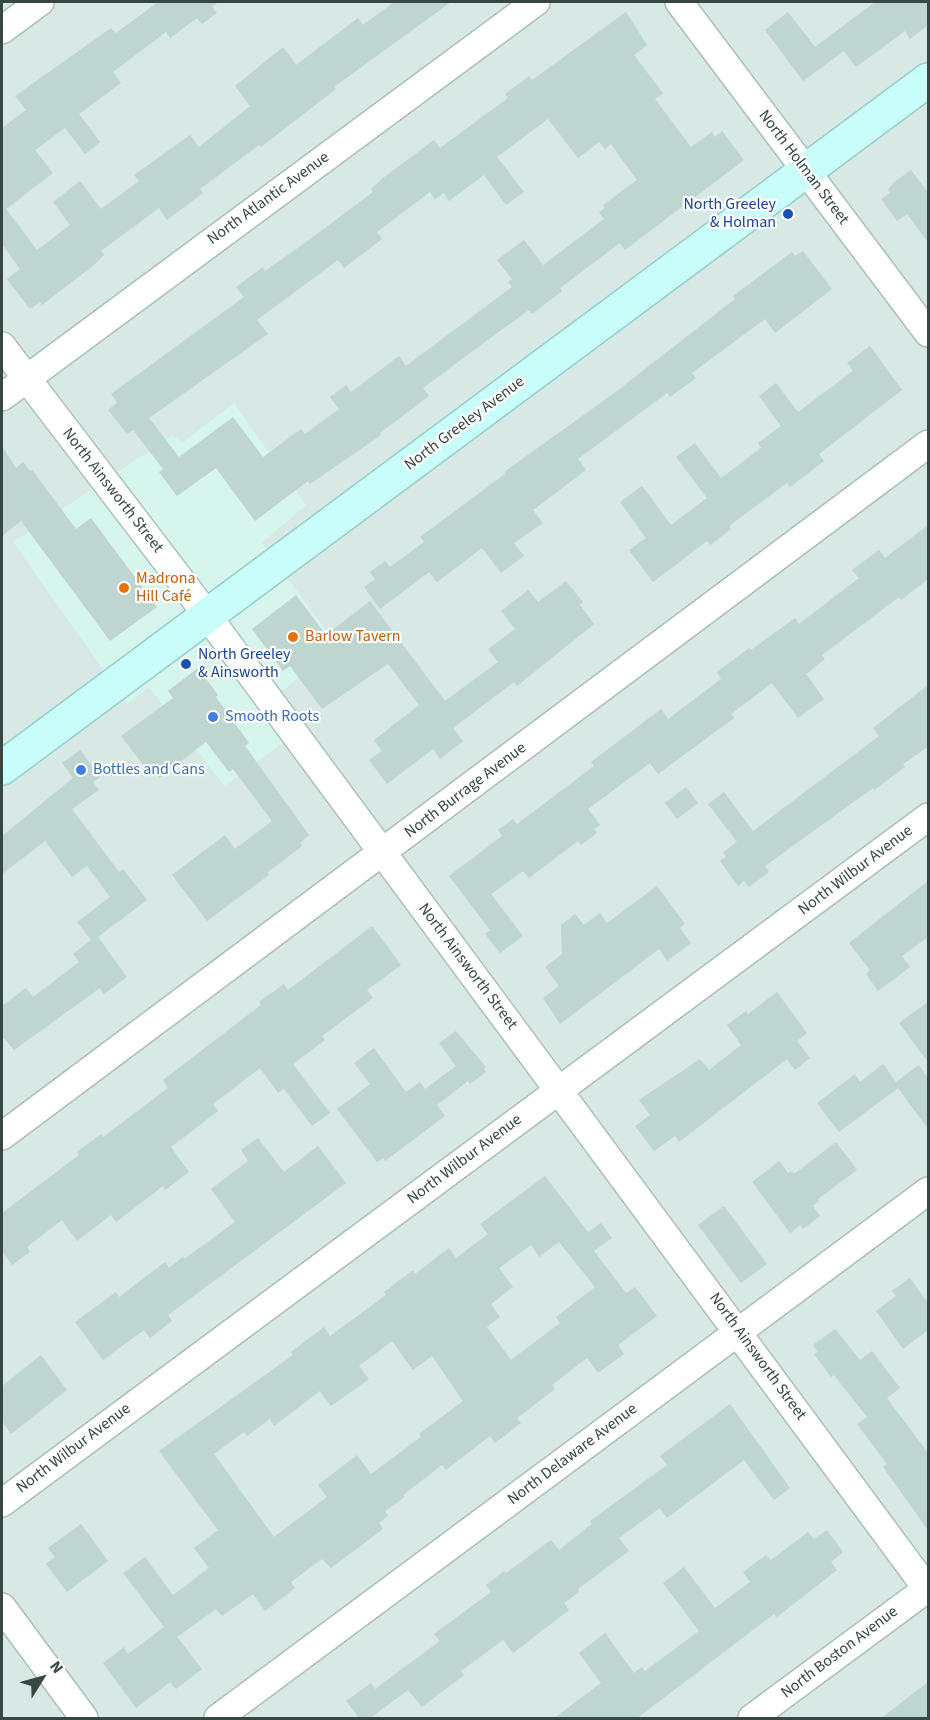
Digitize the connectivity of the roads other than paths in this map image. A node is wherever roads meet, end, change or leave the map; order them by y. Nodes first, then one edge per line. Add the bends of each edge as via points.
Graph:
1 (40, 2) edge
2 (536, 2) edge
3 (679, 2) edge
4 (2, 30) edge
5 (928, 80) edge
6 (805, 171) junction
7 (928, 333) edge
8 (2, 346) edge
9 (26, 379) junction
10 (2, 397) edge
11 (928, 444) edge
12 (207, 615) junction
13 (2, 768) edge
14 (928, 817) edge
15 (383, 853) junction
16 (558, 1090) junction
17 (2, 1136) edge
18 (928, 1191) edge
19 (739, 1332) junction
20 (2, 1503) edge
21 (928, 1589) edge
22 (2, 1607) edge
23 (84, 1719) edge
24 (218, 1719) edge
25 (752, 1719) edge

1 - 4 street
2 - 9 street, North Atlantic Avenue
3 - 6 street, North Holman Street
5 - 6 main road, North Greeley Avenue
6 - 7 street, North Holman Street
6 - 12 main road, North Greeley Avenue
8 - 9 street, North Ainsworth Street
9 - 10 street, North Atlantic Avenue
9 - 12 street, North Ainsworth Street
11 - 15 street, North Burrage Avenue
12 - 13 main road, North Greeley Avenue
12 - 15 street, North Ainsworth Street
14 - 16 street, North Wilbur Avenue
15 - 16 street, North Ainsworth Street
15 - 17 street, North Burrage Avenue
16 - 19 street, North Ainsworth Street
16 - 20 street, North Wilbur Avenue
18 - 19 street, North Delaware Avenue
19 - 21 street, North Ainsworth Street
19 - 24 street, North Delaware Avenue
21 - 25 street, North Boston Avenue
22 - 23 street

